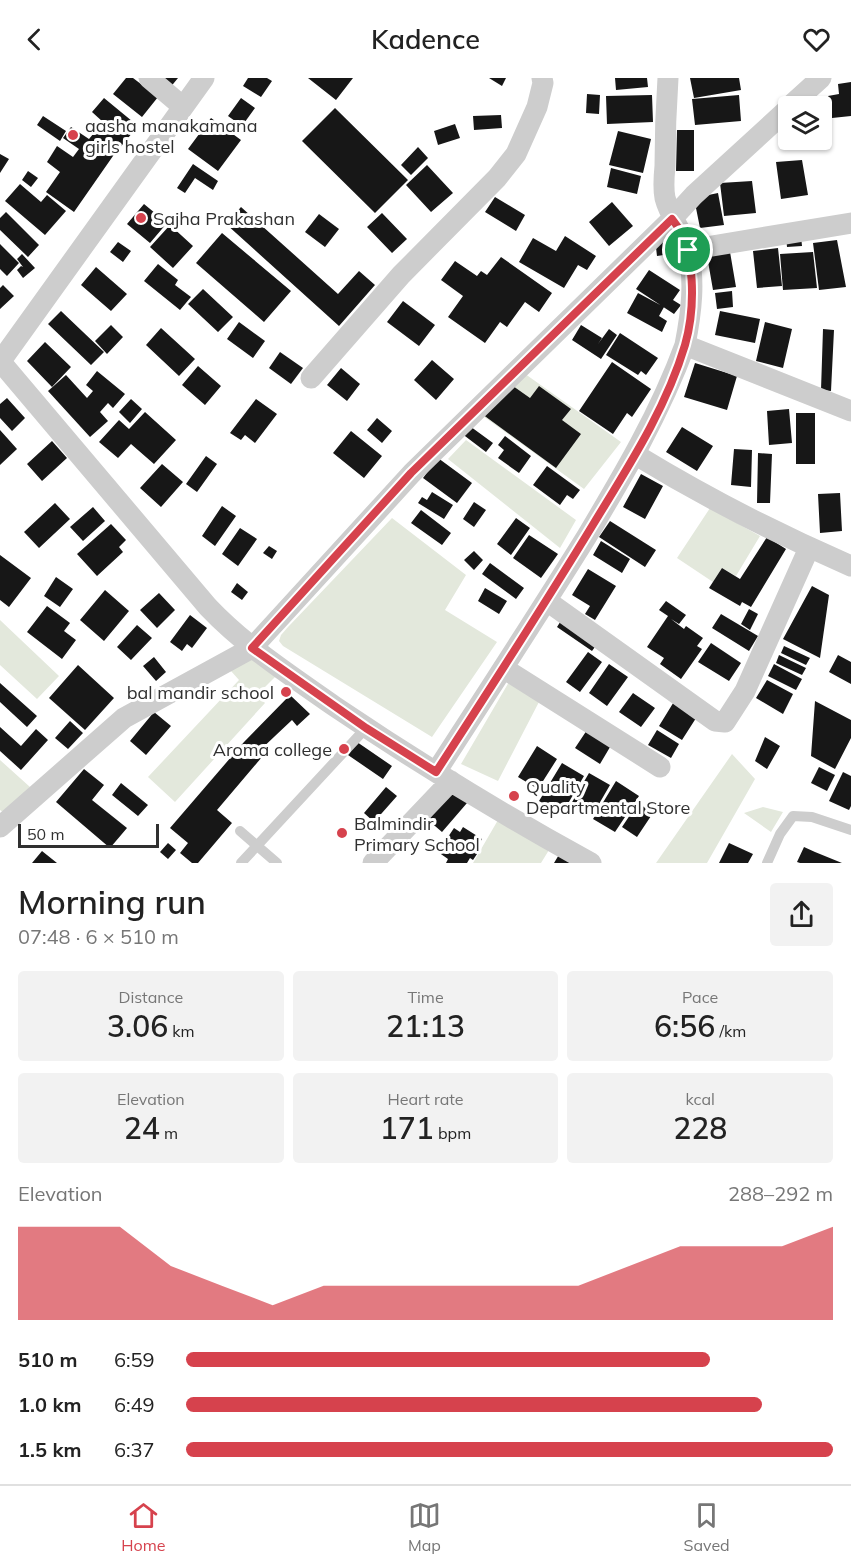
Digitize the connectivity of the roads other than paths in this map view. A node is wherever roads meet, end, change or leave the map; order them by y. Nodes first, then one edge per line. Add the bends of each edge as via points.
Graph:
1 (148, 78) edge
2 (204, 78) edge
3 (542, 78) edge
4 (668, 78) edge
5 (821, 78) edge
6 (802, 96) edge
7 (182, 106) junction
8 (778, 118) edge
9 (672, 219) junction
10 (851, 223) edge
11 (688, 250) junction
12 (685, 345) junction
13 (0, 362) edge
14 (311, 378) dead end
15 (851, 411) edge
16 (636, 455) junction
17 (809, 548) junction
18 (851, 566) edge
19 (547, 601) junction
20 (252, 648) junction
21 (503, 668) junction
22 (366, 728) junction
23 (660, 767) dead end
24 (444, 776) junction
25 (0, 827) edge
26 (851, 830) edge
27 (240, 831) dead end
28 (257, 844) junction
29 (241, 863) edge
30 (277, 863) edge
31 (373, 863) edge
32 (591, 863) edge
33 (767, 863) edge

1 - 7 street
2 - 7 street
3 - 14 street via 537,108 516,154 401,275
4 - 9 street via 664,196
5 - 6 street
7 - 13 street
8 - 9 street
9 - 11 street
9 - 20 street via 411,473
10 - 11 street
11 - 12 street via 692,282
12 - 15 street
12 - 16 street
13 - 20 street via 208,607
16 - 17 street via 694,491
16 - 19 street
17 - 18 street
17 - 19 street via 745,691 725,722 715,721
19 - 21 street
20 - 22 street
20 - 25 street via 124,718
21 - 23 street
21 - 24 street
22 - 24 street
22 - 28 lane
24 - 31 street
24 - 32 street
26 - 33 lane via 812,817 793,816
27 - 28 lane
28 - 29 lane
28 - 30 lane

